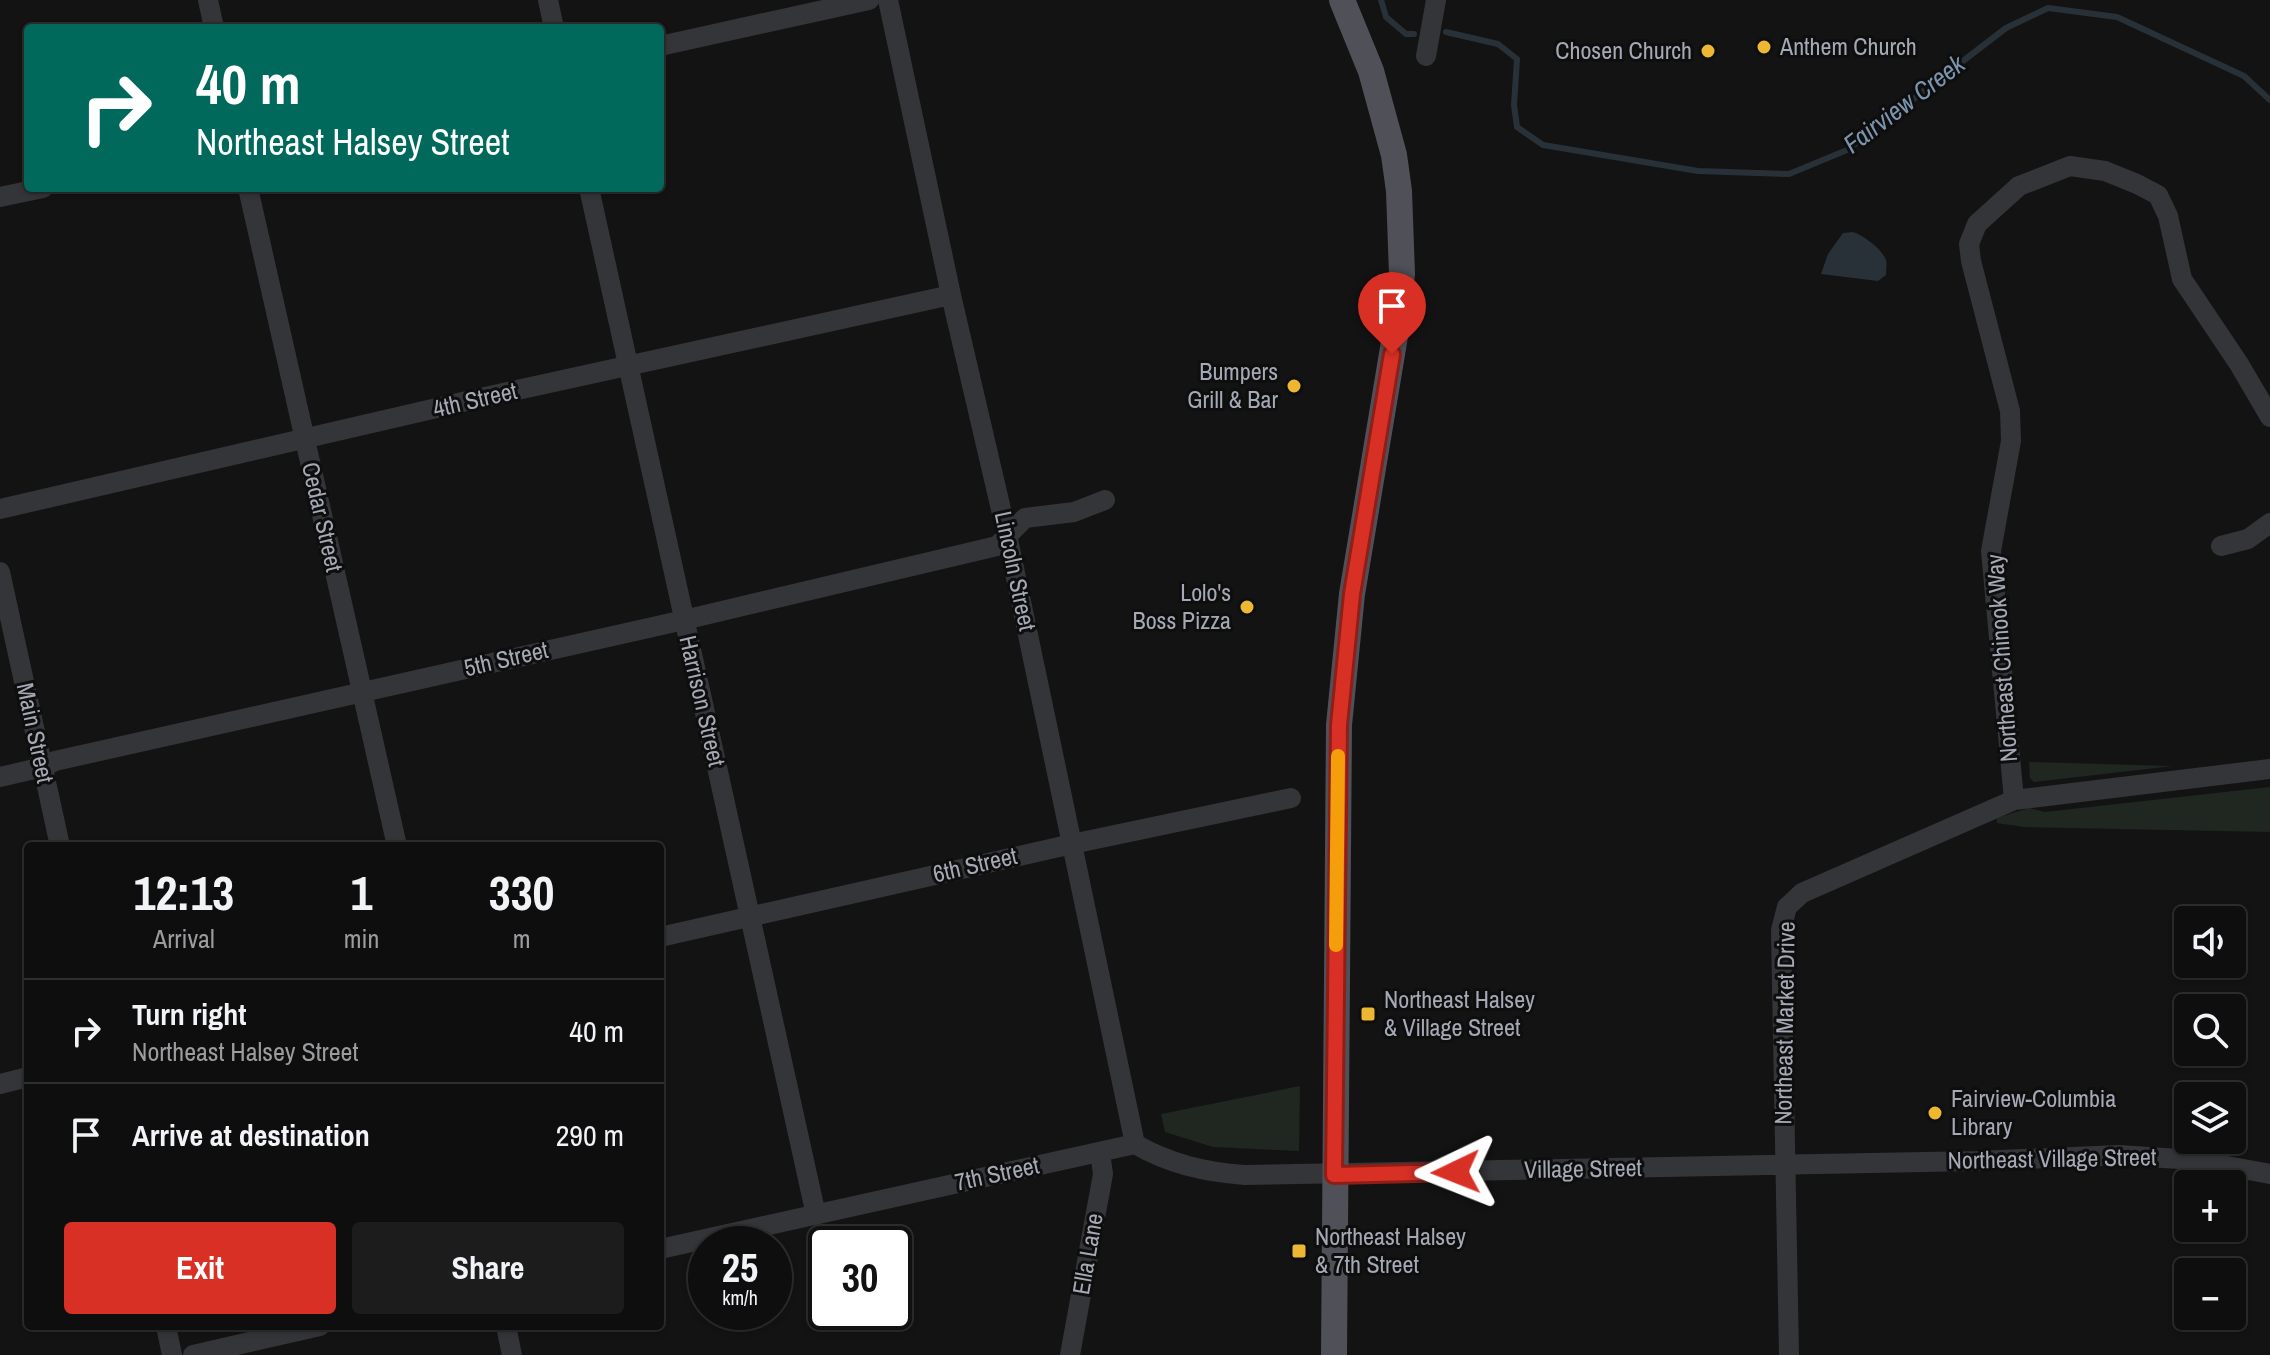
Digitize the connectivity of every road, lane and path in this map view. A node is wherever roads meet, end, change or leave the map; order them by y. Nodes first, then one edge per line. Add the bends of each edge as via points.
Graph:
1 (208, 0) edge
2 (548, 0) edge
3 (869, 0) edge
4 (888, 0) edge
5 (1342, 0) edge
6 (1436, 0) edge
7 (213, 24) edge
8 (553, 24) edge
9 (664, 45) edge
10 (1426, 56) dead end
11 (24, 192) edge
12 (249, 192) edge
13 (590, 192) edge
14 (0, 197) edge
15 (951, 295) junction
16 (628, 367) junction
17 (2270, 417) edge
18 (303, 440) junction
19 (1105, 500) dead end
20 (0, 509) edge
21 (2270, 523) edge
22 (1007, 535) junction
23 (2221, 546) dead end
24 (0, 572) edge
25 (684, 620) junction
26 (363, 691) junction
27 (43, 767) junction
28 (2270, 769) edge
29 (0, 777) edge
30 (1291, 798) dead end
31 (2014, 800) junction
32 (59, 842) edge
33 (396, 842) edge
34 (1072, 844) junction
35 (750, 917) junction
36 (664, 936) edge
37 (24, 1078) edge
38 (0, 1084) edge
39 (1135, 1144) junction
40 (1100, 1152) junction
41 (1785, 1165) junction
42 (2270, 1174) edge
43 (1334, 1175) junction
44 (816, 1215) junction
45 (664, 1248) edge
46 (167, 1330) edge
47 (302, 1330) edge
48 (507, 1330) edge
49 (172, 1355) edge
50 (193, 1355) edge
51 (512, 1355) edge
52 (1070, 1355) edge
53 (1334, 1355) edge
54 (1789, 1355) edge

1 - 7 street
2 - 8 street
3 - 9 street
4 - 15 street, Lincoln Street
5 - 43 main road via 1371,71 1394,155 1402,274 1352,594 1339,725
6 - 10 street
11 - 14 street
12 - 18 street, Cedar Street
13 - 16 street, Harrison Street
15 - 16 street, 4th Street
15 - 22 street, Lincoln Street
16 - 18 street, 4th Street
16 - 25 street, Harrison Street
17 - 31 street, Northeast Chinook Way via 2182,279 2158,195 2105,171 2070,166 2019,186 1977,224 1969,244 1971,261 2010,411 2011,441 1991,551
18 - 20 street, 4th Street
18 - 26 street, Cedar Street
19 - 22 street, 5th Street via 1074,512 1025,518
21 - 23 street via 2248,539
22 - 25 street, 5th Street via 997,546
22 - 34 street, Lincoln Street
24 - 27 street, Main Street
25 - 26 street, 5th Street
25 - 35 street, Harrison Street
26 - 27 street, 5th Street
26 - 33 street, Cedar Street
27 - 29 street, 5th Street
27 - 32 street, Main Street
28 - 31 street
30 - 34 street, 6th Street
31 - 41 street, Northeast Market Drive via 1802,893 1787,907 1781,930
34 - 35 street, 6th Street
34 - 39 street, Lincoln Street
35 - 36 street, 6th Street
35 - 44 street, Harrison Street
37 - 38 street
39 - 40 street, 7th Street
39 - 43 street via 1184,1167 1215,1173
40 - 44 street, 7th Street
40 - 52 street, Ella Lane via 1103,1174
41 - 42 street, Northeast Village Street via 2119,1155 2194,1160
41 - 43 street, Village Street
41 - 54 street, Northeast Market Drive
43 - 53 main road
44 - 45 street, 7th Street
46 - 49 street
47 - 50 street
48 - 51 street

